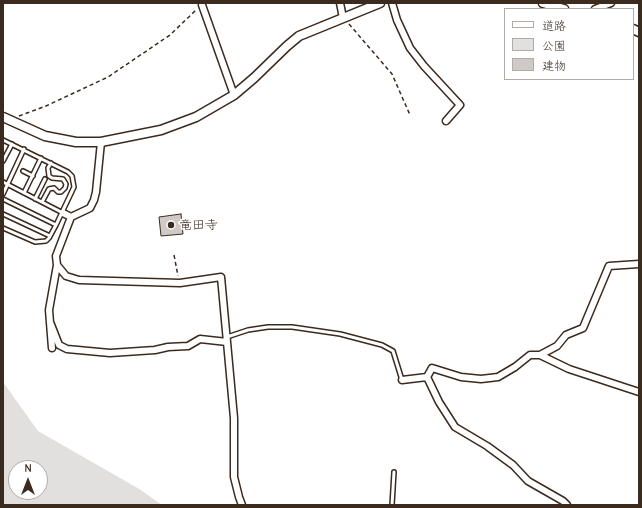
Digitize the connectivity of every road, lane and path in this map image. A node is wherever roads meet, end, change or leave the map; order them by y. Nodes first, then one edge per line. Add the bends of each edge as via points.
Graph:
1 (340, 3) edge
2 (379, 3) edge
3 (392, 3) edge
4 (543, 3) edge
5 (202, 5) joint
6 (608, 5) edge
7 (560, 8) edge
8 (598, 8) edge
9 (344, 18) junction
10 (234, 95) junction
11 (410, 116) dead end
12 (6, 118) edge
13 (446, 121) dead end
14 (3, 140) edge
15 (101, 142) junction
16 (12, 144) junction
17 (24, 149) junction
18 (41, 158) junction
19 (3, 161) edge
20 (51, 162) junction
21 (22, 171) dead end
22 (33, 176) junction
23 (45, 179) dead end
24 (3, 182) edge
25 (8, 185) junction
26 (24, 193) junction
27 (3, 194) edge
28 (3, 199) edge
29 (35, 199) junction
30 (42, 202) junction
31 (63, 213) junction
32 (3, 214) edge
33 (71, 217) junction
34 (56, 225) junction
35 (3, 228) edge
36 (50, 236) junction
37 (174, 255) dead end
38 (639, 264) edge
39 (57, 265) junction
40 (179, 279) dead end
41 (50, 322) junction
42 (227, 340) junction
43 (52, 348) dead end
44 (540, 355) junction
45 (427, 377) junction
46 (402, 380) joint
47 (639, 392) edge
48 (394, 472) dead end
49 (242, 505) edge
50 (392, 505) edge
51 (567, 505) edge

1 - 9 street
2 - 9 street
3 - 13 street via 410,48 460,105
4 - 7 street
5 - 10 street
5 - 12 path via 170,35 108,77 46,106
6 - 8 street
9 - 10 street via 299,36
9 - 11 path via 392,74
10 - 15 street via 196,117 161,130
12 - 15 street via 45,136 76,142
14 - 16 lane
15 - 33 street via 94,200 90,208
16 - 17 lane
16 - 19 lane
17 - 18 lane
17 - 25 lane
18 - 20 lane
18 - 22 lane
20 - 30 lane via 48,168 49,176 63,178 66,184 61,192 54,188 48,189
20 - 31 lane via 68,172 74,181
21 - 22 lane
22 - 26 lane
23 - 29 lane
24 - 25 lane
25 - 26 lane
25 - 27 lane
26 - 29 lane
28 - 34 lane
29 - 30 lane
30 - 31 lane
31 - 33 street
31 - 34 lane
32 - 36 lane
33 - 39 street via 56,256
34 - 36 lane
35 - 36 lane via 35,242 46,241
37 - 40 path
38 - 44 street via 609,266 583,328 566,335 556,346
39 - 41 street via 49,310
39 - 42 street via 66,276 79,280 180,283 221,277
41 - 42 street via 59,345 67,349 110,353 188,346 200,339
41 - 43 street
42 - 46 lane via 248,330 268,327 292,327 340,334 382,345 393,351
42 - 49 street via 234,418 234,477
44 - 45 street via 530,355 498,377 462,377 432,368
44 - 47 street via 569,369
45 - 46 street
45 - 51 street via 455,426 513,465 528,481
48 - 50 lane

